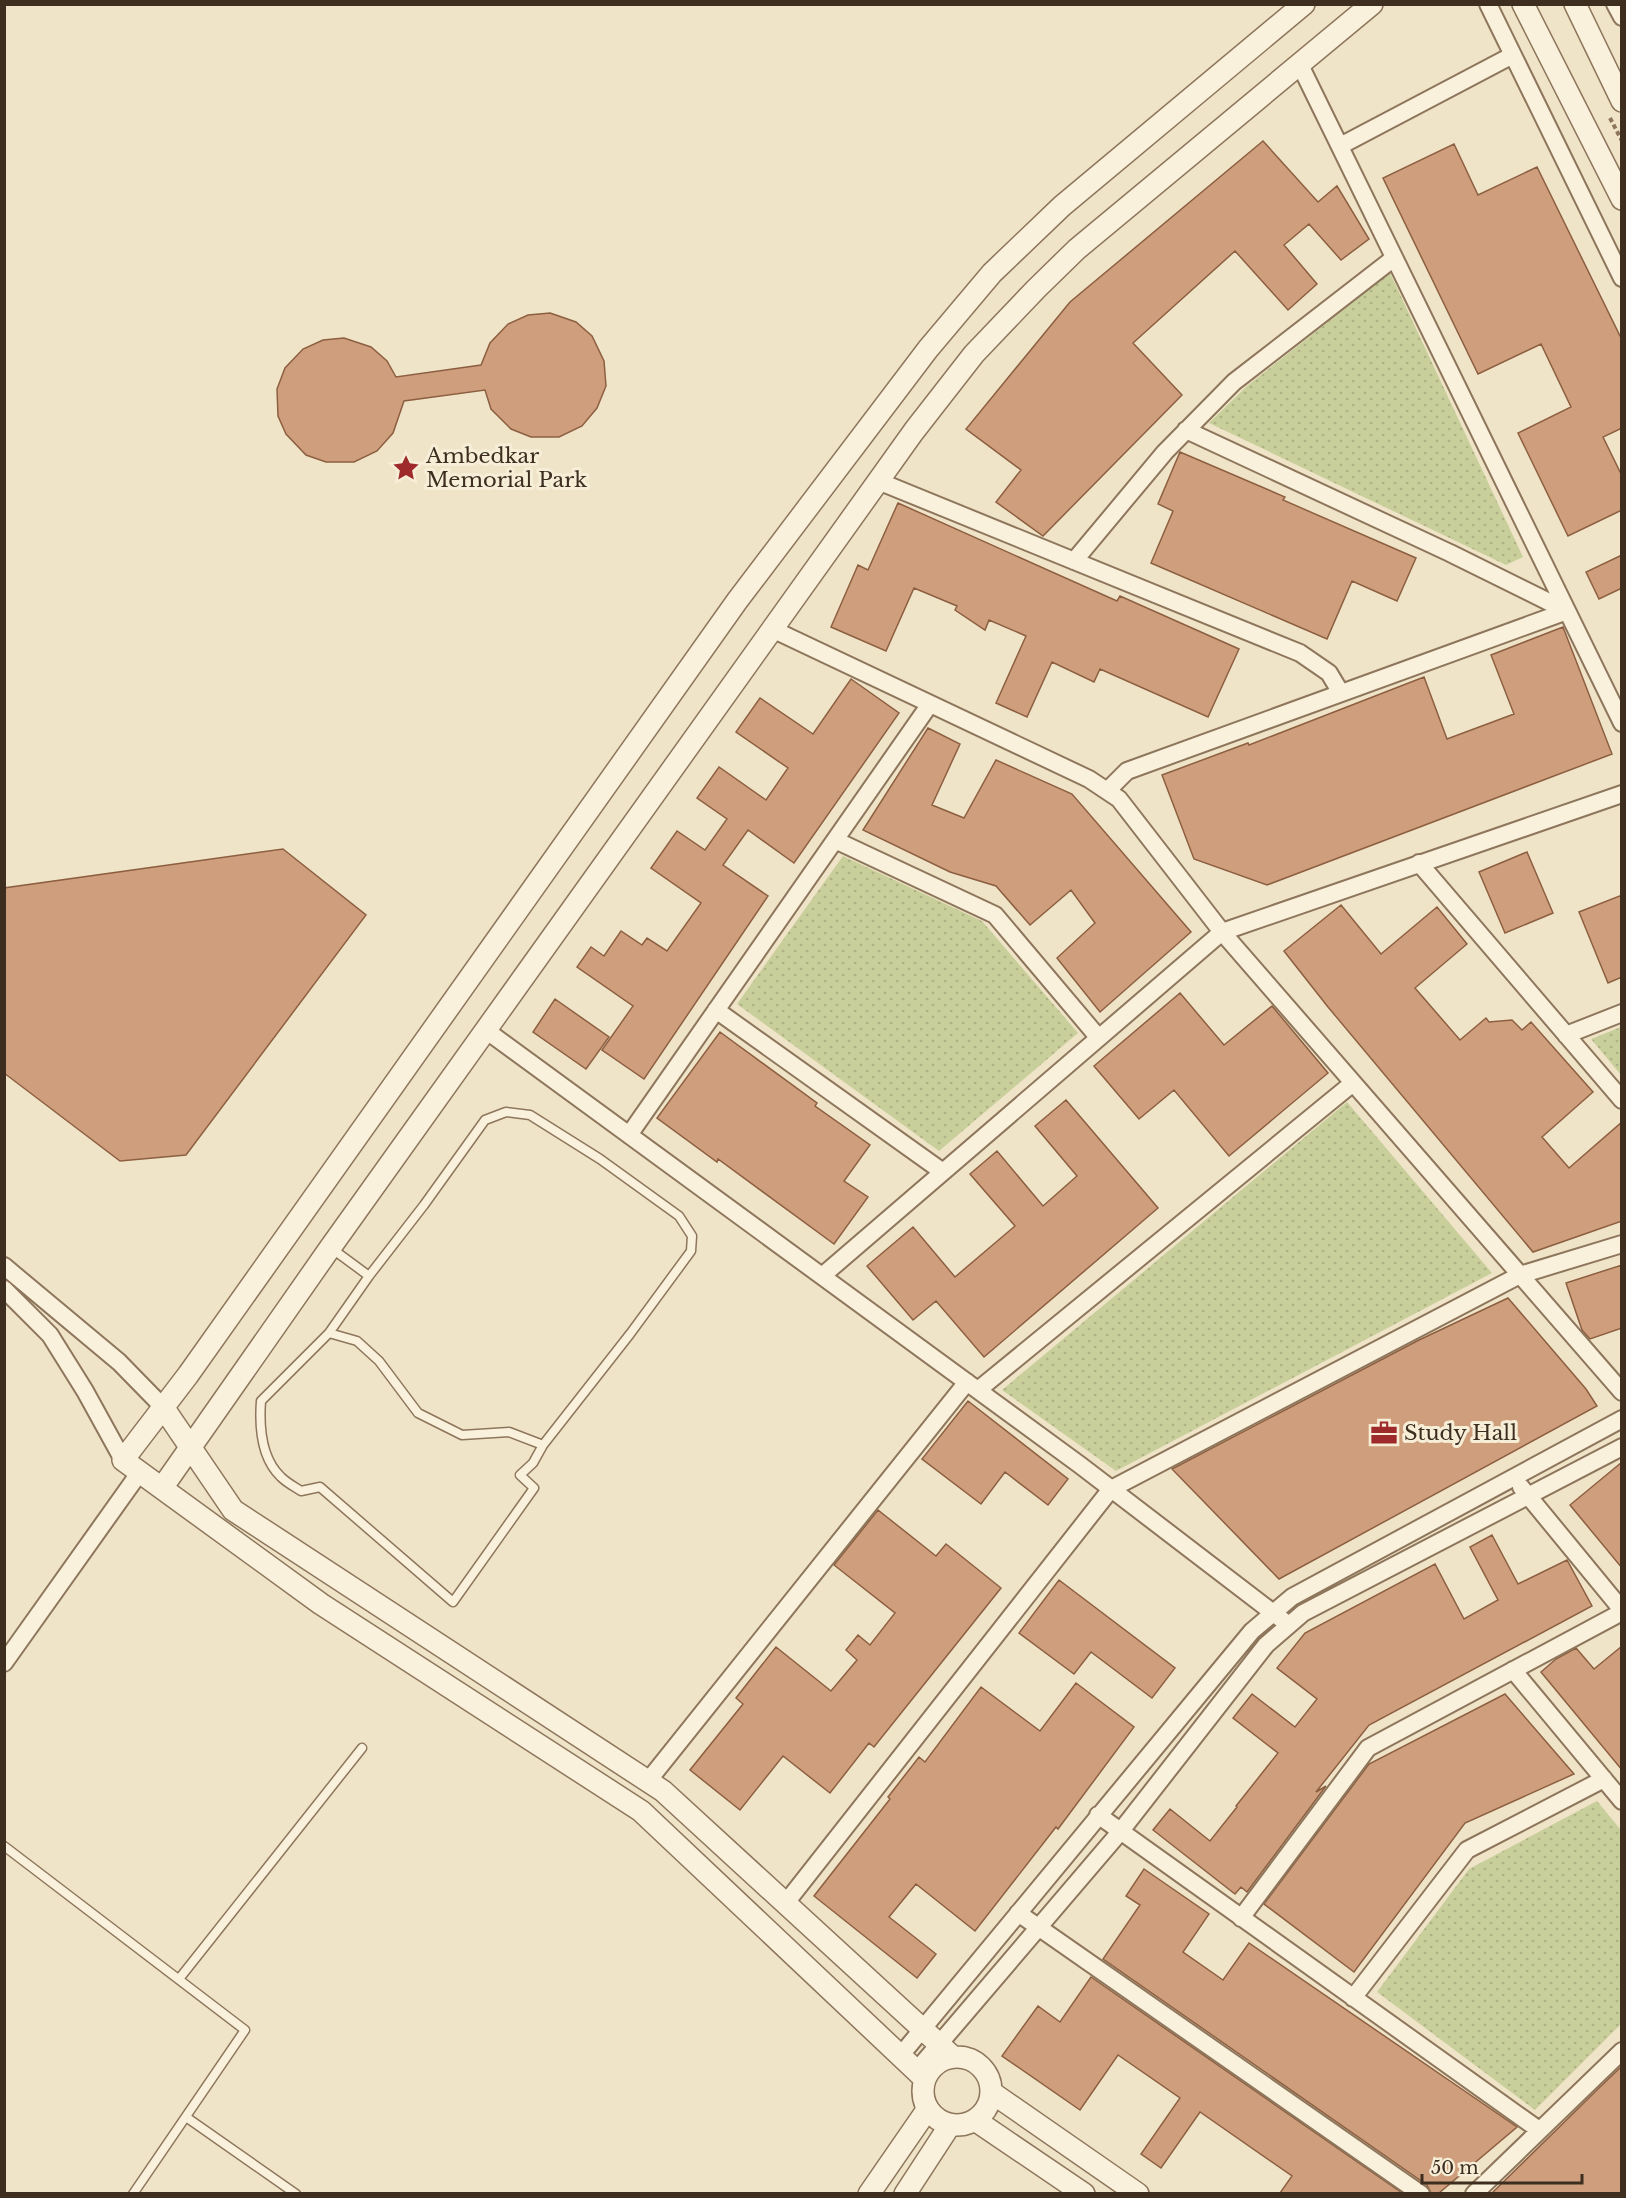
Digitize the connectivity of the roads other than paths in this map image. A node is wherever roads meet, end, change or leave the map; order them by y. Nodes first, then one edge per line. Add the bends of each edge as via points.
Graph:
1 (1304, 4) edge
2 (1372, 4) edge
3 (1488, 4) edge
4 (1523, 4) edge
5 (1575, 4) edge
6 (1616, 4) edge
7 (1622, 17) edge
8 (1511, 56) junction
9 (1300, 65) junction
10 (1620, 95) edge
11 (1340, 146) junction
12 (1622, 200) edge
13 (1395, 258) junction
14 (1622, 278) edge
15 (1186, 430) junction
16 (878, 481) junction
17 (1074, 561) junction
18 (1567, 611) junction
19 (772, 629) junction
20 (1341, 693) junction
21 (930, 704) junction
22 (1622, 723) edge
23 (1107, 791) junction
24 (1622, 794) edge
25 (835, 840) junction
26 (1419, 863) junction
27 (1222, 932) junction
28 (716, 1010) junction
29 (1622, 1013) edge
30 (487, 1030) junction
31 (1566, 1035) junction
32 (1098, 1037) junction
33 (1353, 1083) junction
34 (1622, 1100) edge
35 (629, 1135) junction
36 (943, 1172) junction
37 (1622, 1244) edge
38 (330, 1248) junction
39 (4, 1266) edge
40 (1520, 1275) junction
41 (369, 1276) junction
42 (822, 1276) junction
43 (4, 1289) edge
44 (329, 1333) junction
45 (972, 1386) junction
46 (1622, 1392) edge
47 (164, 1407) junction
48 (1622, 1419) edge
49 (543, 1445) junction
50 (191, 1447) junction
51 (1622, 1447) edge
52 (131, 1466) junction
53 (1513, 1477) junction
54 (162, 1488) junction
55 (1111, 1489) junction
56 (1528, 1495) junction
57 (1622, 1611) edge
58 (1273, 1613) junction
59 (1289, 1625) junction
60 (4, 1663) edge
61 (1513, 1670) junction
62 (362, 1748) dead end
63 (1604, 1779) junction
64 (648, 1780) junction
65 (1622, 1801) edge
66 (1098, 1815) junction
67 (1120, 1832) junction
68 (4, 1846) edge
69 (785, 1904) junction
70 (1018, 1913) junction
71 (1241, 1918) junction
72 (1040, 1928) junction
73 (179, 1979) junction
74 (1353, 1998) junction
75 (922, 2030) junction
76 (946, 2051) junction
77 (1622, 2051) edge
78 (901, 2055) junction
79 (921, 2075) junction
80 (991, 2092) junction
81 (927, 2110) junction
82 (186, 2117) junction
83 (975, 2120) junction
84 (950, 2125) junction
85 (1539, 2130) junction
86 (133, 2193) edge
87 (296, 2193) edge
88 (869, 2193) edge
89 (905, 2193) edge
90 (1084, 2193) edge
91 (1138, 2193) edge
92 (1421, 2193) edge
93 (1474, 2193) edge

1 - 47 street via 1062,206 992,273 928,349 737,601
2 - 9 street
3 - 8 street
4 - 12 street
5 - 10 street
6 - 7 street
8 - 11 street
8 - 14 street
9 - 11 street
9 - 16 street via 1077,249 1036,289 974,354
11 - 13 street
13 - 15 street via 1234,382
13 - 18 street
15 - 17 street
15 - 18 street
16 - 17 street
16 - 19 street
17 - 20 street via 1300,653 1329,673
18 - 20 street
18 - 22 street
19 - 21 street
19 - 30 street
20 - 23 street via 1127,771
21 - 23 street via 1089,778
21 - 25 street
23 - 27 street via 1119,799
24 - 26 street
25 - 28 street
25 - 32 street via 995,915
26 - 27 street
26 - 31 street
27 - 32 street
27 - 33 street
28 - 35 street
28 - 36 street
29 - 31 street
30 - 35 street
30 - 38 street
31 - 34 street
32 - 36 street
33 - 40 street
33 - 45 street
35 - 42 street
36 - 42 street
37 - 40 street
38 - 41 lane
38 - 50 street
39 - 47 street via 119,1362
40 - 46 street
40 - 55 street
41 - 44 lane
41 - 49 lane via 485,1120 506,1112 530,1115 679,1216 692,1236 691,1251
42 - 45 street
43 - 52 street via 50,1335
44 - 49 lane via 357,1341 379,1361 418,1413 462,1435 509,1432
44 - 49 lane via 261,1401 260,1423 267,1459 281,1478 301,1491 320,1487 453,1602 534,1488 520,1475 534,1463
45 - 55 street
45 - 64 street
47 - 50 street
47 - 52 street
48 - 53 street
50 - 54 street
50 - 64 street via 233,1510
51 - 56 street
52 - 54 street
52 - 60 street
53 - 56 street
53 - 58 street via 1292,1597
54 - 78 street via 321,1604 641,1811
55 - 58 street
55 - 69 street
56 - 57 street
56 - 59 street via 1303,1613
57 - 61 street
58 - 59 street
58 - 66 street via 1252,1631
59 - 67 street via 1266,1645
61 - 63 street
61 - 71 street via 1368,1748
62 - 73 lane
63 - 65 street
63 - 74 street via 1467,1850
64 - 69 street
66 - 67 street
66 - 70 street
67 - 71 street
67 - 72 street
68 - 73 lane
69 - 75 street
70 - 72 street
70 - 75 street
71 - 74 street
72 - 76 street
72 - 92 street
73 - 82 lane via 245,2031
74 - 85 street
75 - 76 street
75 - 78 street
76 - 79 street
76 - 80 street via 977,2062 986,2072
77 - 85 street
78 - 79 street
79 - 81 street
80 - 83 street via 986,2111
80 - 91 street
81 - 84 street
81 - 88 street
82 - 86 lane
82 - 87 lane
83 - 84 street via 962,2126
83 - 90 street
84 - 89 street
85 - 93 street

